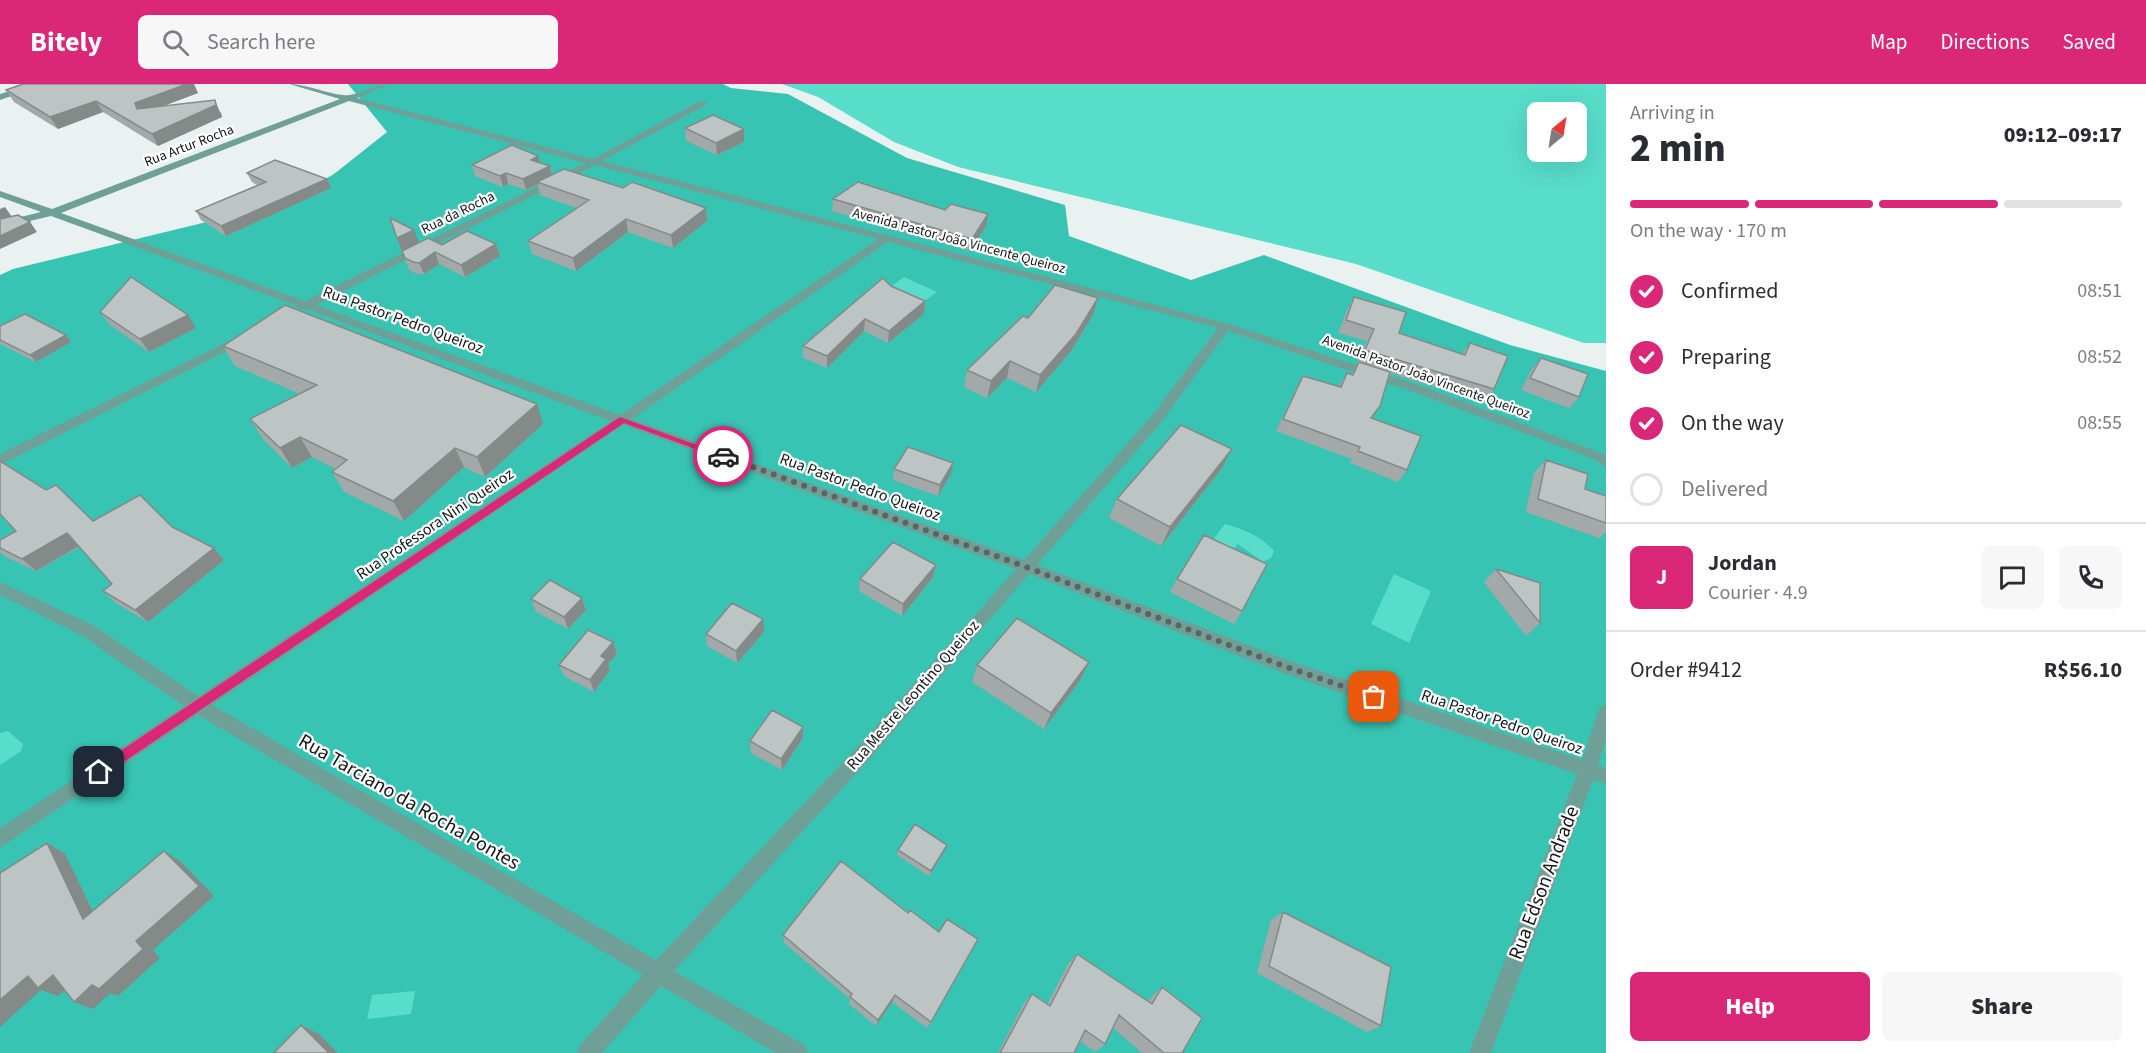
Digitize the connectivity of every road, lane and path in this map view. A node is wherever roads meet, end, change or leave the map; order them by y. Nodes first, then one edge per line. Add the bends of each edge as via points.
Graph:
1 (42, 84) edge
2 (293, 84) edge
3 (386, 84) edge
4 (0, 97) edge
5 (349, 99) junction
6 (703, 104) dead end
7 (592, 163) junction
8 (0, 194) edge
9 (52, 213) junction
10 (0, 225) edge
11 (888, 237) junction
12 (307, 305) junction
13 (286, 315) edge
14 (1225, 326) junction
15 (255, 332) edge
16 (623, 419) junction
17 (0, 460) edge
18 (1606, 462) edge
19 (1026, 567) junction
20 (0, 588) edge
21 (198, 706) junction
22 (1606, 712) edge
23 (1597, 773) edge
24 (0, 838) edge
25 (659, 972) junction
26 (588, 1053) edge
27 (797, 1053) edge
28 (1480, 1053) edge

1 - 4 street
2 - 5 street, Avenida Pastor João Vincente Queiroz
3 - 5 street, Rua Artur Rocha
5 - 7 street, Avenida Pastor João Vincente Queiroz
5 - 9 street, Rua Artur Rocha
6 - 7 street, Rua da Rocha
7 - 11 street, Avenida Pastor João Vincente Queiroz
7 - 12 street, Rua da Rocha
8 - 9 street, Rua Pastor Pedro Queiroz
9 - 10 street, Rua Artur Rocha
9 - 12 street, Rua Pastor Pedro Queiroz
11 - 14 street, Avenida Pastor João Vincente Queiroz
11 - 16 street, Rua Professora Nini Queiroz
12 - 13 street, Rua da Rocha
12 - 16 street, Rua Pastor Pedro Queiroz
14 - 18 street, Avenida Pastor João Vincente Queiroz via 1470,407
14 - 19 street, Rua Mestre Leontino Queiroz via 1155,421
15 - 17 street
16 - 19 street, Rua Pastor Pedro Queiroz
16 - 21 street, Rua Professora Nini Queiroz
19 - 23 street, Rua Pastor Pedro Queiroz via 1289,668
19 - 25 street, Rua Mestre Leontino Queiroz via 869,747
20 - 21 street, Rua Tarciano da Rocha Pontes via 87,630
21 - 24 street, Rua Professora Nini Queiroz
21 - 25 street, Rua Tarciano da Rocha Pontes
22 - 23 street, Rua Edson Andrade
23 - 28 street, Rua Edson Andrade
25 - 26 street, Rua Mestre Leontino Queiroz
25 - 27 street, Rua Tarciano da Rocha Pontes

